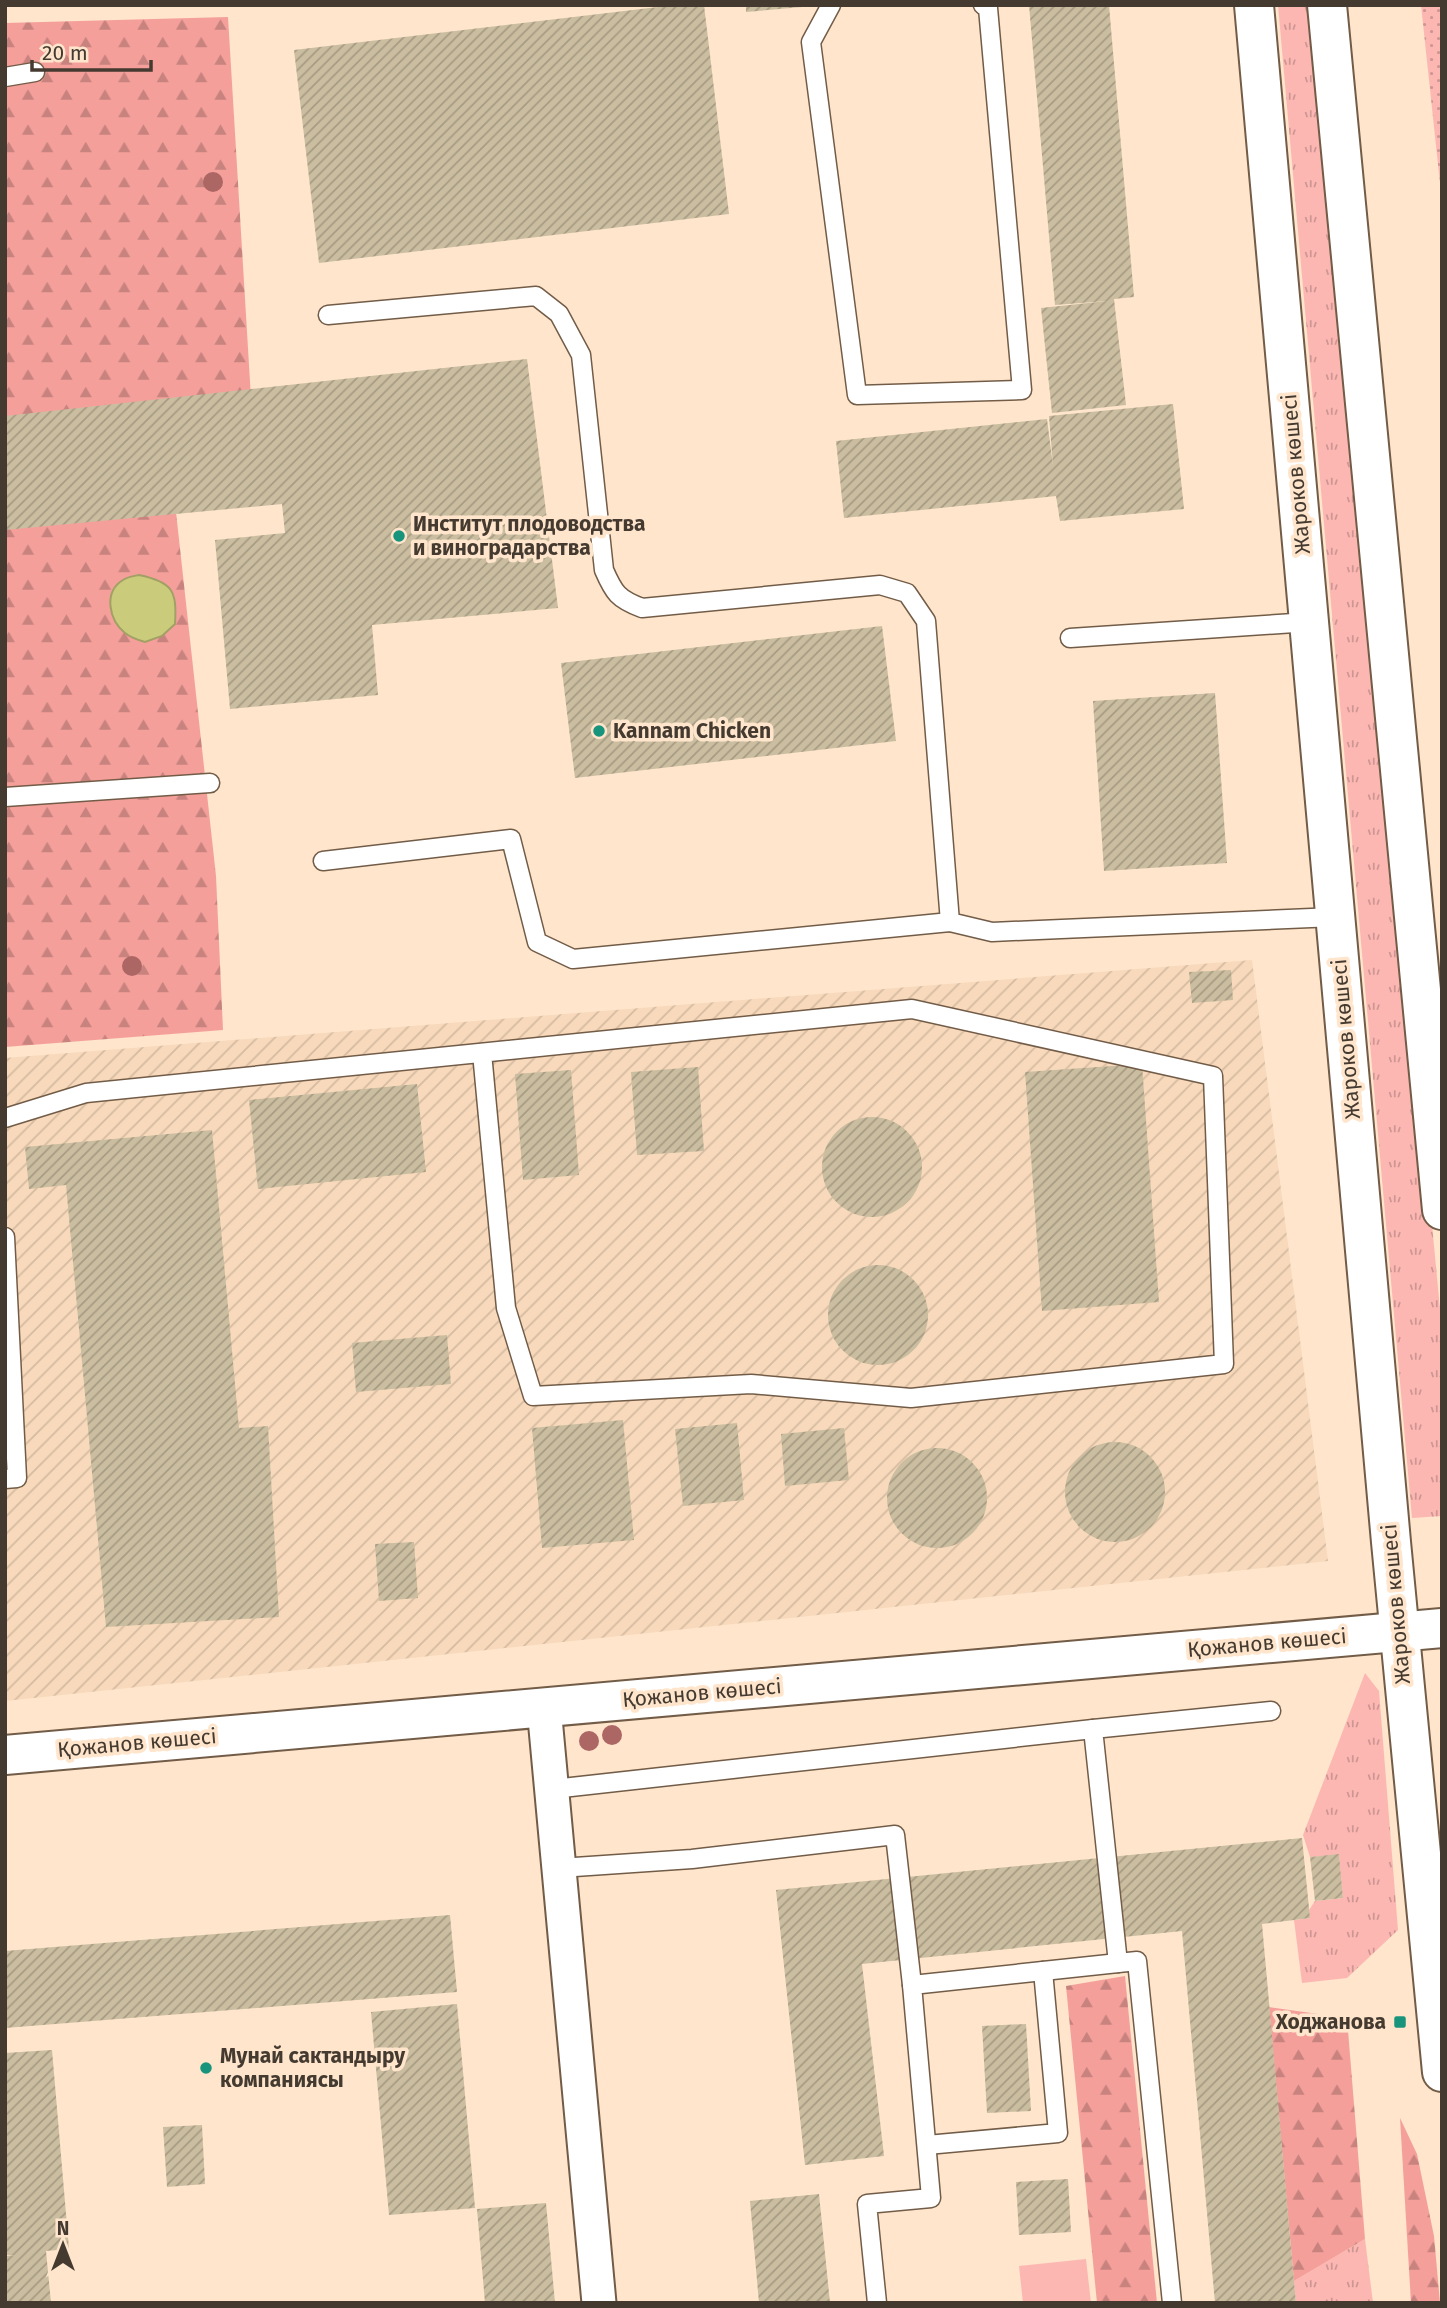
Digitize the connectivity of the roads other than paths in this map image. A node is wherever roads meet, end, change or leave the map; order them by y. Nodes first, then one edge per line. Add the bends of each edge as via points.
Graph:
1 (831, 5) edge
2 (983, 5) edge
3 (1254, 5) edge
4 (1327, 5) edge
5 (35, 72) dead end
6 (5, 77) edge
7 (328, 315) dead end
8 (1309, 622) junction
9 (1070, 638) dead end
10 (210, 783) dead end
11 (5, 797) edge
12 (323, 861) dead end
13 (1335, 916) junction
14 (950, 922) junction
15 (482, 1053) junction
16 (5, 1118) edge
17 (1442, 1210) edge
18 (5, 1237) edge
19 (5, 1479) edge
20 (1442, 1628) edge
21 (1399, 1632) junction
22 (544, 1707) junction
23 (1271, 1711) dead end
24 (1093, 1729) junction
25 (5, 1755) edge
26 (553, 1788) junction
27 (560, 1868) junction
28 (1118, 1963) junction
29 (1044, 1971) junction
30 (912, 1985) junction
31 (1442, 2072) edge
32 (927, 2145) junction
33 (599, 2303) edge
34 (877, 2303) edge
35 (1172, 2303) edge

1 - 2 lane via 811,42 856,395 1022,390 988,8
3 - 8 main road, Жароков көшесі
4 - 17 main road
5 - 6 lane
7 - 14 lane via 536,296 559,314 581,355 604,570 623,601 642,608 880,585 907,593 926,621
8 - 9 lane
8 - 13 main road, Жароков көшесі
10 - 11 lane
12 - 14 lane via 511,839 537,942 573,959
13 - 14 lane via 992,932
13 - 21 main road, Жароков көшесі
15 - 15 lane via 912,1009 1213,1076 1224,1364 911,1398 751,1384 533,1396 506,1308
15 - 16 lane via 86,1093
18 - 19 lane via 17,1478
20 - 21 main road, Қожанов көшесі
21 - 22 main road, Қожанов көшесі
21 - 31 main road, Жароков көшесі
22 - 25 main road, Қожанов көшесі
22 - 26 street
23 - 24 lane
24 - 26 lane
24 - 28 lane
26 - 27 street
27 - 30 lane via 692,1859 895,1835
27 - 33 street
28 - 29 lane
28 - 35 lane via 1137,1961
29 - 30 lane
29 - 32 lane via 1058,2133
30 - 32 lane
32 - 34 lane via 931,2198 867,2204

